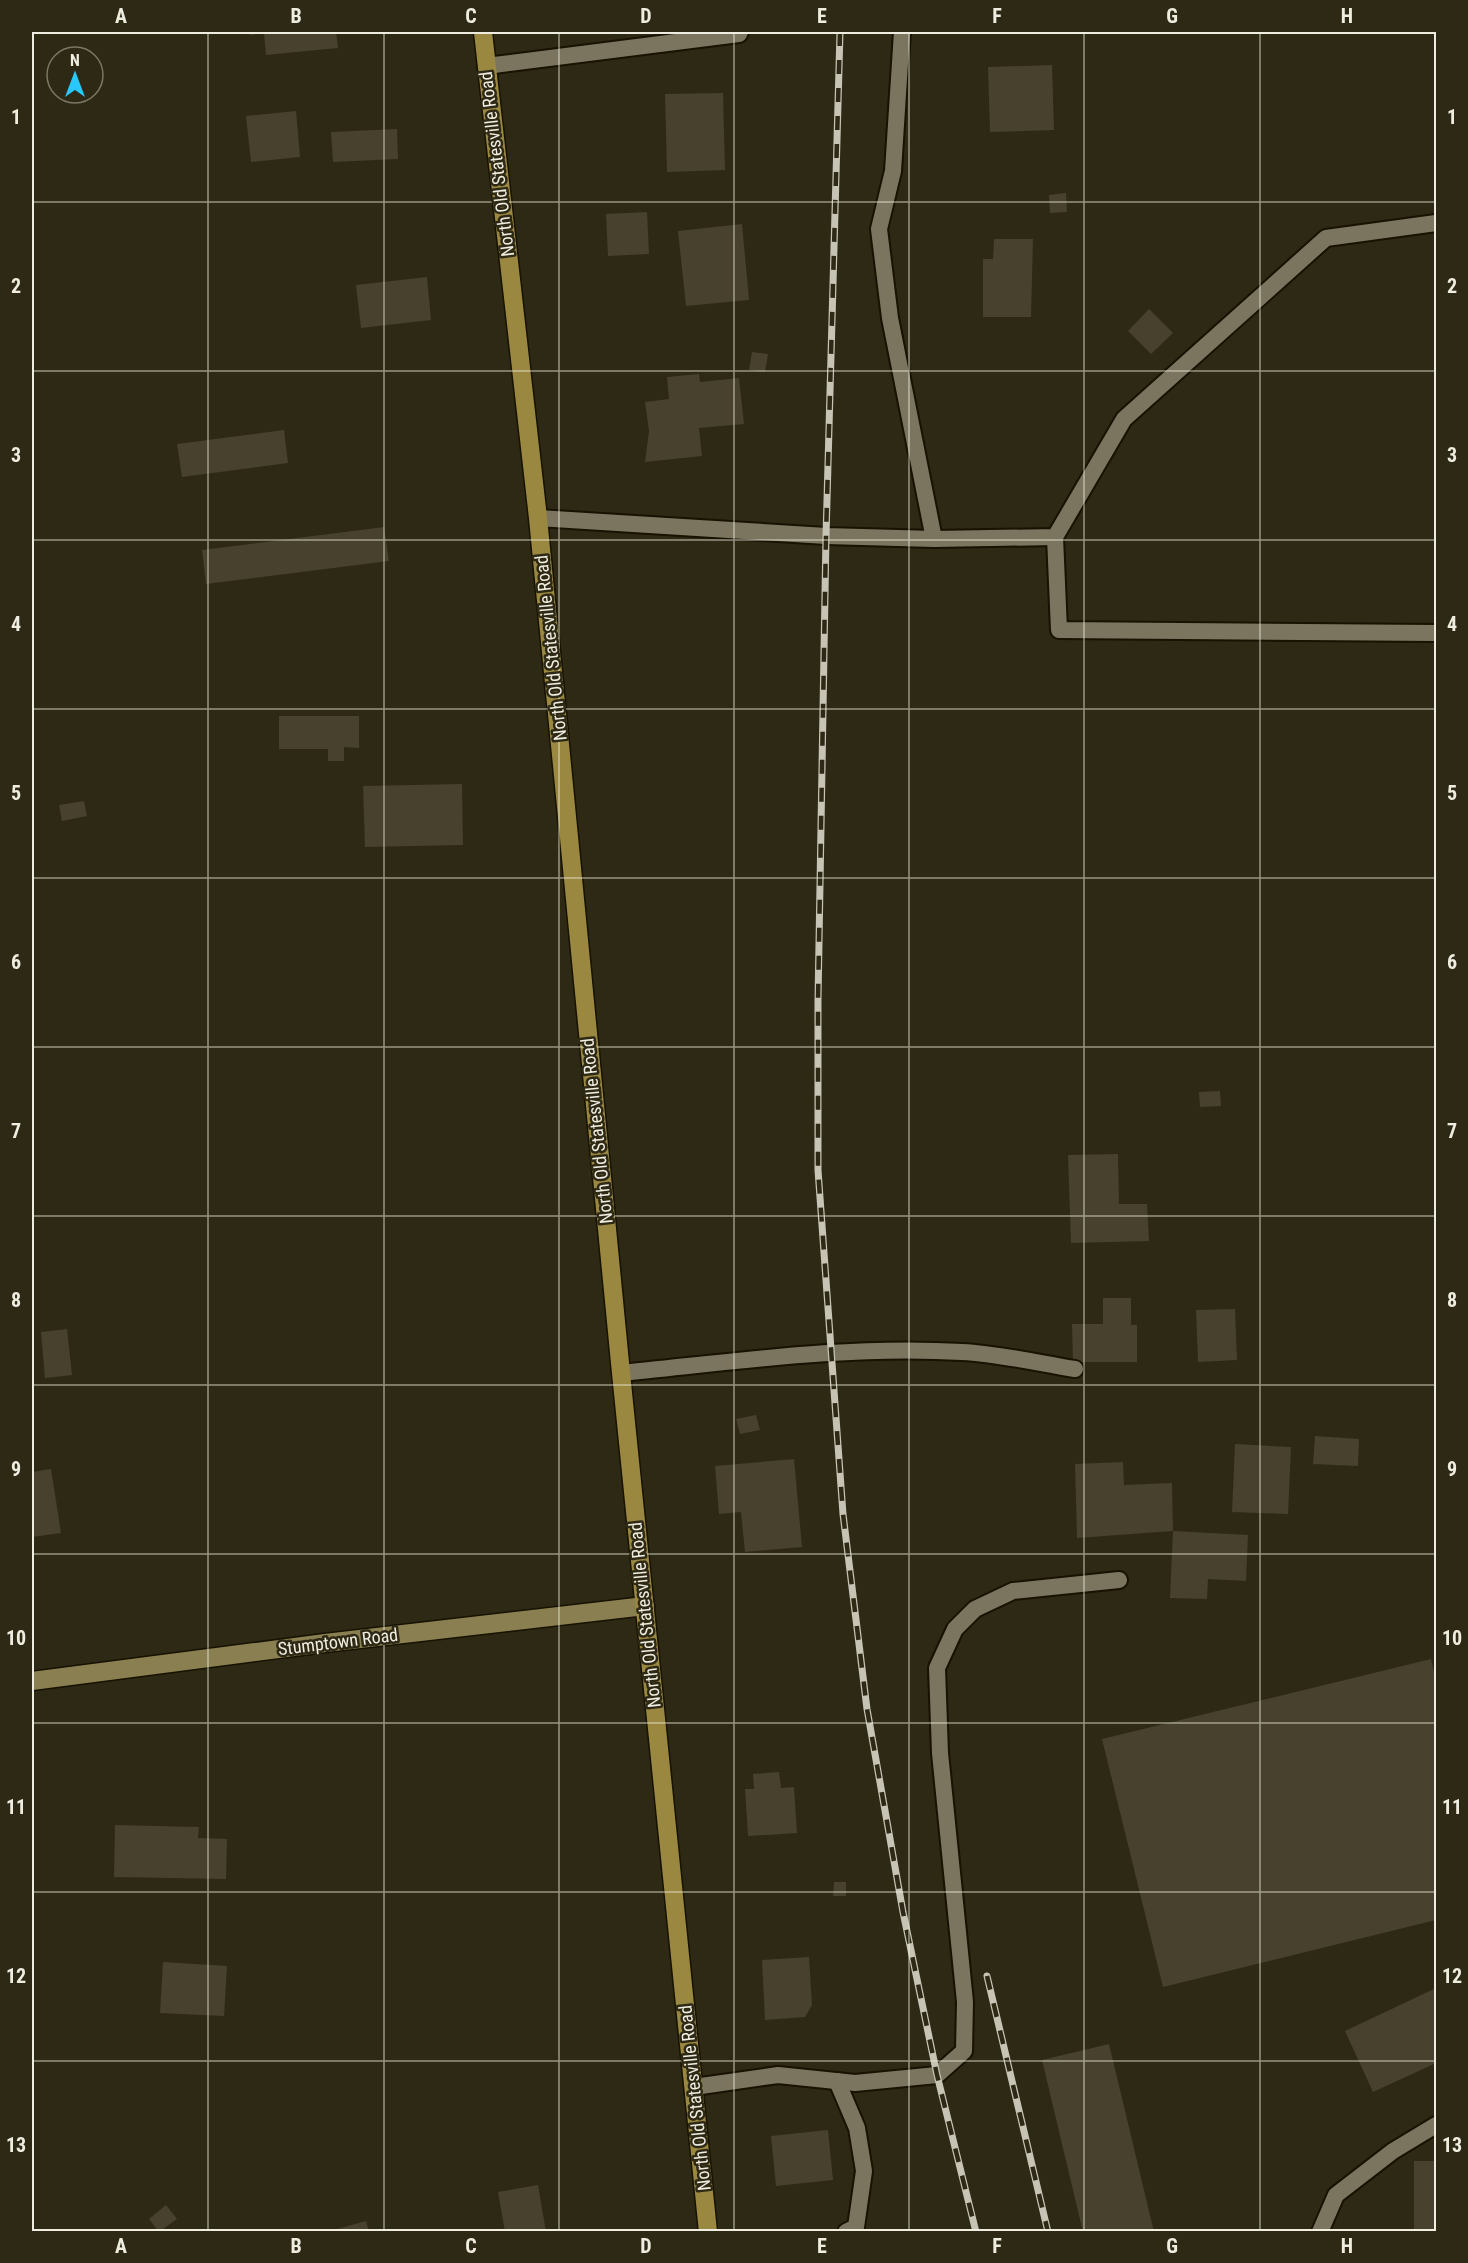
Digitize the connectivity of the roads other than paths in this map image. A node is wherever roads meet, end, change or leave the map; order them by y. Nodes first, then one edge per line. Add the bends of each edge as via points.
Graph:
1 (483, 32) edge
2 (902, 32) edge
3 (739, 33) edge
4 (486, 66) junction
5 (1437, 223) edge
6 (538, 518) junction
7 (1055, 537) junction
8 (934, 539) junction
9 (1437, 633) edge
10 (1075, 1369) dead end
11 (621, 1373) junction
12 (1119, 1580) dead end
13 (645, 1606) junction
14 (32, 1681) edge
15 (837, 2081) junction
16 (693, 2087) junction
17 (1437, 2125) edge
18 (708, 2232) edge
19 (846, 2232) edge
20 (1320, 2232) edge

1 - 4 main road, North Old Statesville Road
2 - 8 lane via 894,171 879,229 890,318
3 - 4 lane
4 - 6 main road, North Old Statesville Road
5 - 7 lane via 1326,238 1124,419
6 - 8 lane
6 - 11 main road, North Old Statesville Road
7 - 8 lane
7 - 9 lane via 1059,630
10 - 11 lane via 963,1352 898,1351 832,1353
11 - 13 main road, North Old Statesville Road
12 - 15 lane via 1013,1591 975,1609 956,1629 937,1668 940,1753 966,2002 964,2051 938,2075 855,2083
13 - 14 street, Stumptown Road
13 - 16 main road, North Old Statesville Road
15 - 16 lane via 777,2074
15 - 19 lane via 857,2128 864,2171 856,2227
16 - 18 main road, North Old Statesville Road
17 - 20 lane via 1393,2151 1336,2195

